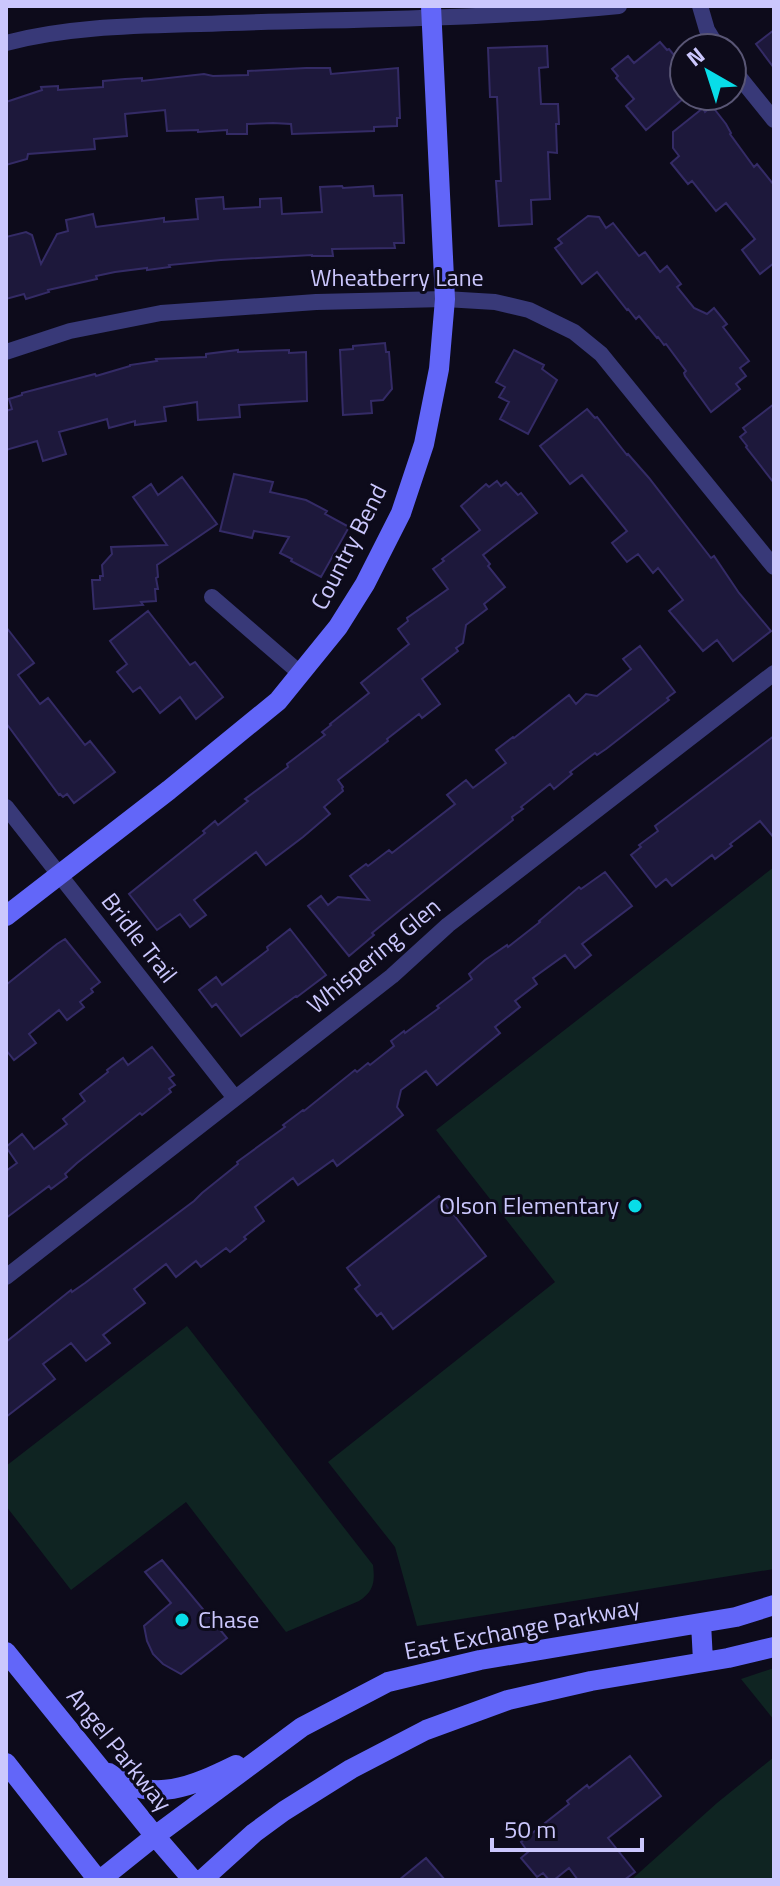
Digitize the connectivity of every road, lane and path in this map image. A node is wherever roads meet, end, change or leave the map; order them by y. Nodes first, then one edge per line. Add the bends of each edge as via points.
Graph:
1 (619, 6) edge
2 (700, 6) edge
3 (431, 11) edge
4 (708, 32) edge
5 (6, 43) edge
6 (748, 88) edge
7 (774, 120) edge
8 (445, 299) junction
9 (6, 352) edge
10 (774, 567) edge
11 (212, 597) dead end
12 (774, 673) edge
13 (301, 674) junction
14 (6, 807) edge
15 (60, 875) junction
16 (6, 916) edge
17 (235, 1098) junction
18 (6, 1277) edge
19 (774, 1605) edge
20 (701, 1623) junction
21 (774, 1647) edge
22 (6, 1652) edge
23 (703, 1661) junction
24 (302, 1727) junction
25 (6, 1763) edge
26 (96, 1763) junction
27 (155, 1836) junction
28 (99, 1880) edge
29 (193, 1880) edge
30 (202, 1880) edge

1 - 3 street
2 - 4 street
3 - 5 street via 101,28
3 - 8 street, Country Bend
6 - 7 street
8 - 9 street, Wheatberry Lane via 161,313 70,331
8 - 10 street, Wheatberry Lane via 529,310 592,346
8 - 13 street, Country Bend via 439,369 424,444 401,513 365,584
11 - 13 street
12 - 17 street, Whispering Glen
13 - 15 street, Country Bend via 278,701
14 - 15 street, Bridle Trail
15 - 16 street, Country Bend
15 - 17 street, Bridle Trail
17 - 18 street, Whispering Glen
19 - 20 street, East Exchange Parkway
20 - 23 street
20 - 24 street, East Exchange Parkway via 480,1660 388,1682
21 - 23 street
22 - 26 street, Angel Parkway
23 - 30 street via 508,1700 426,1730 284,1811
24 - 26 street via 181,1789 135,1786
24 - 27 street, East Exchange Parkway
25 - 28 street
26 - 27 street, Angel Parkway
27 - 28 street, East Exchange Parkway
27 - 29 street, Angel Parkway

